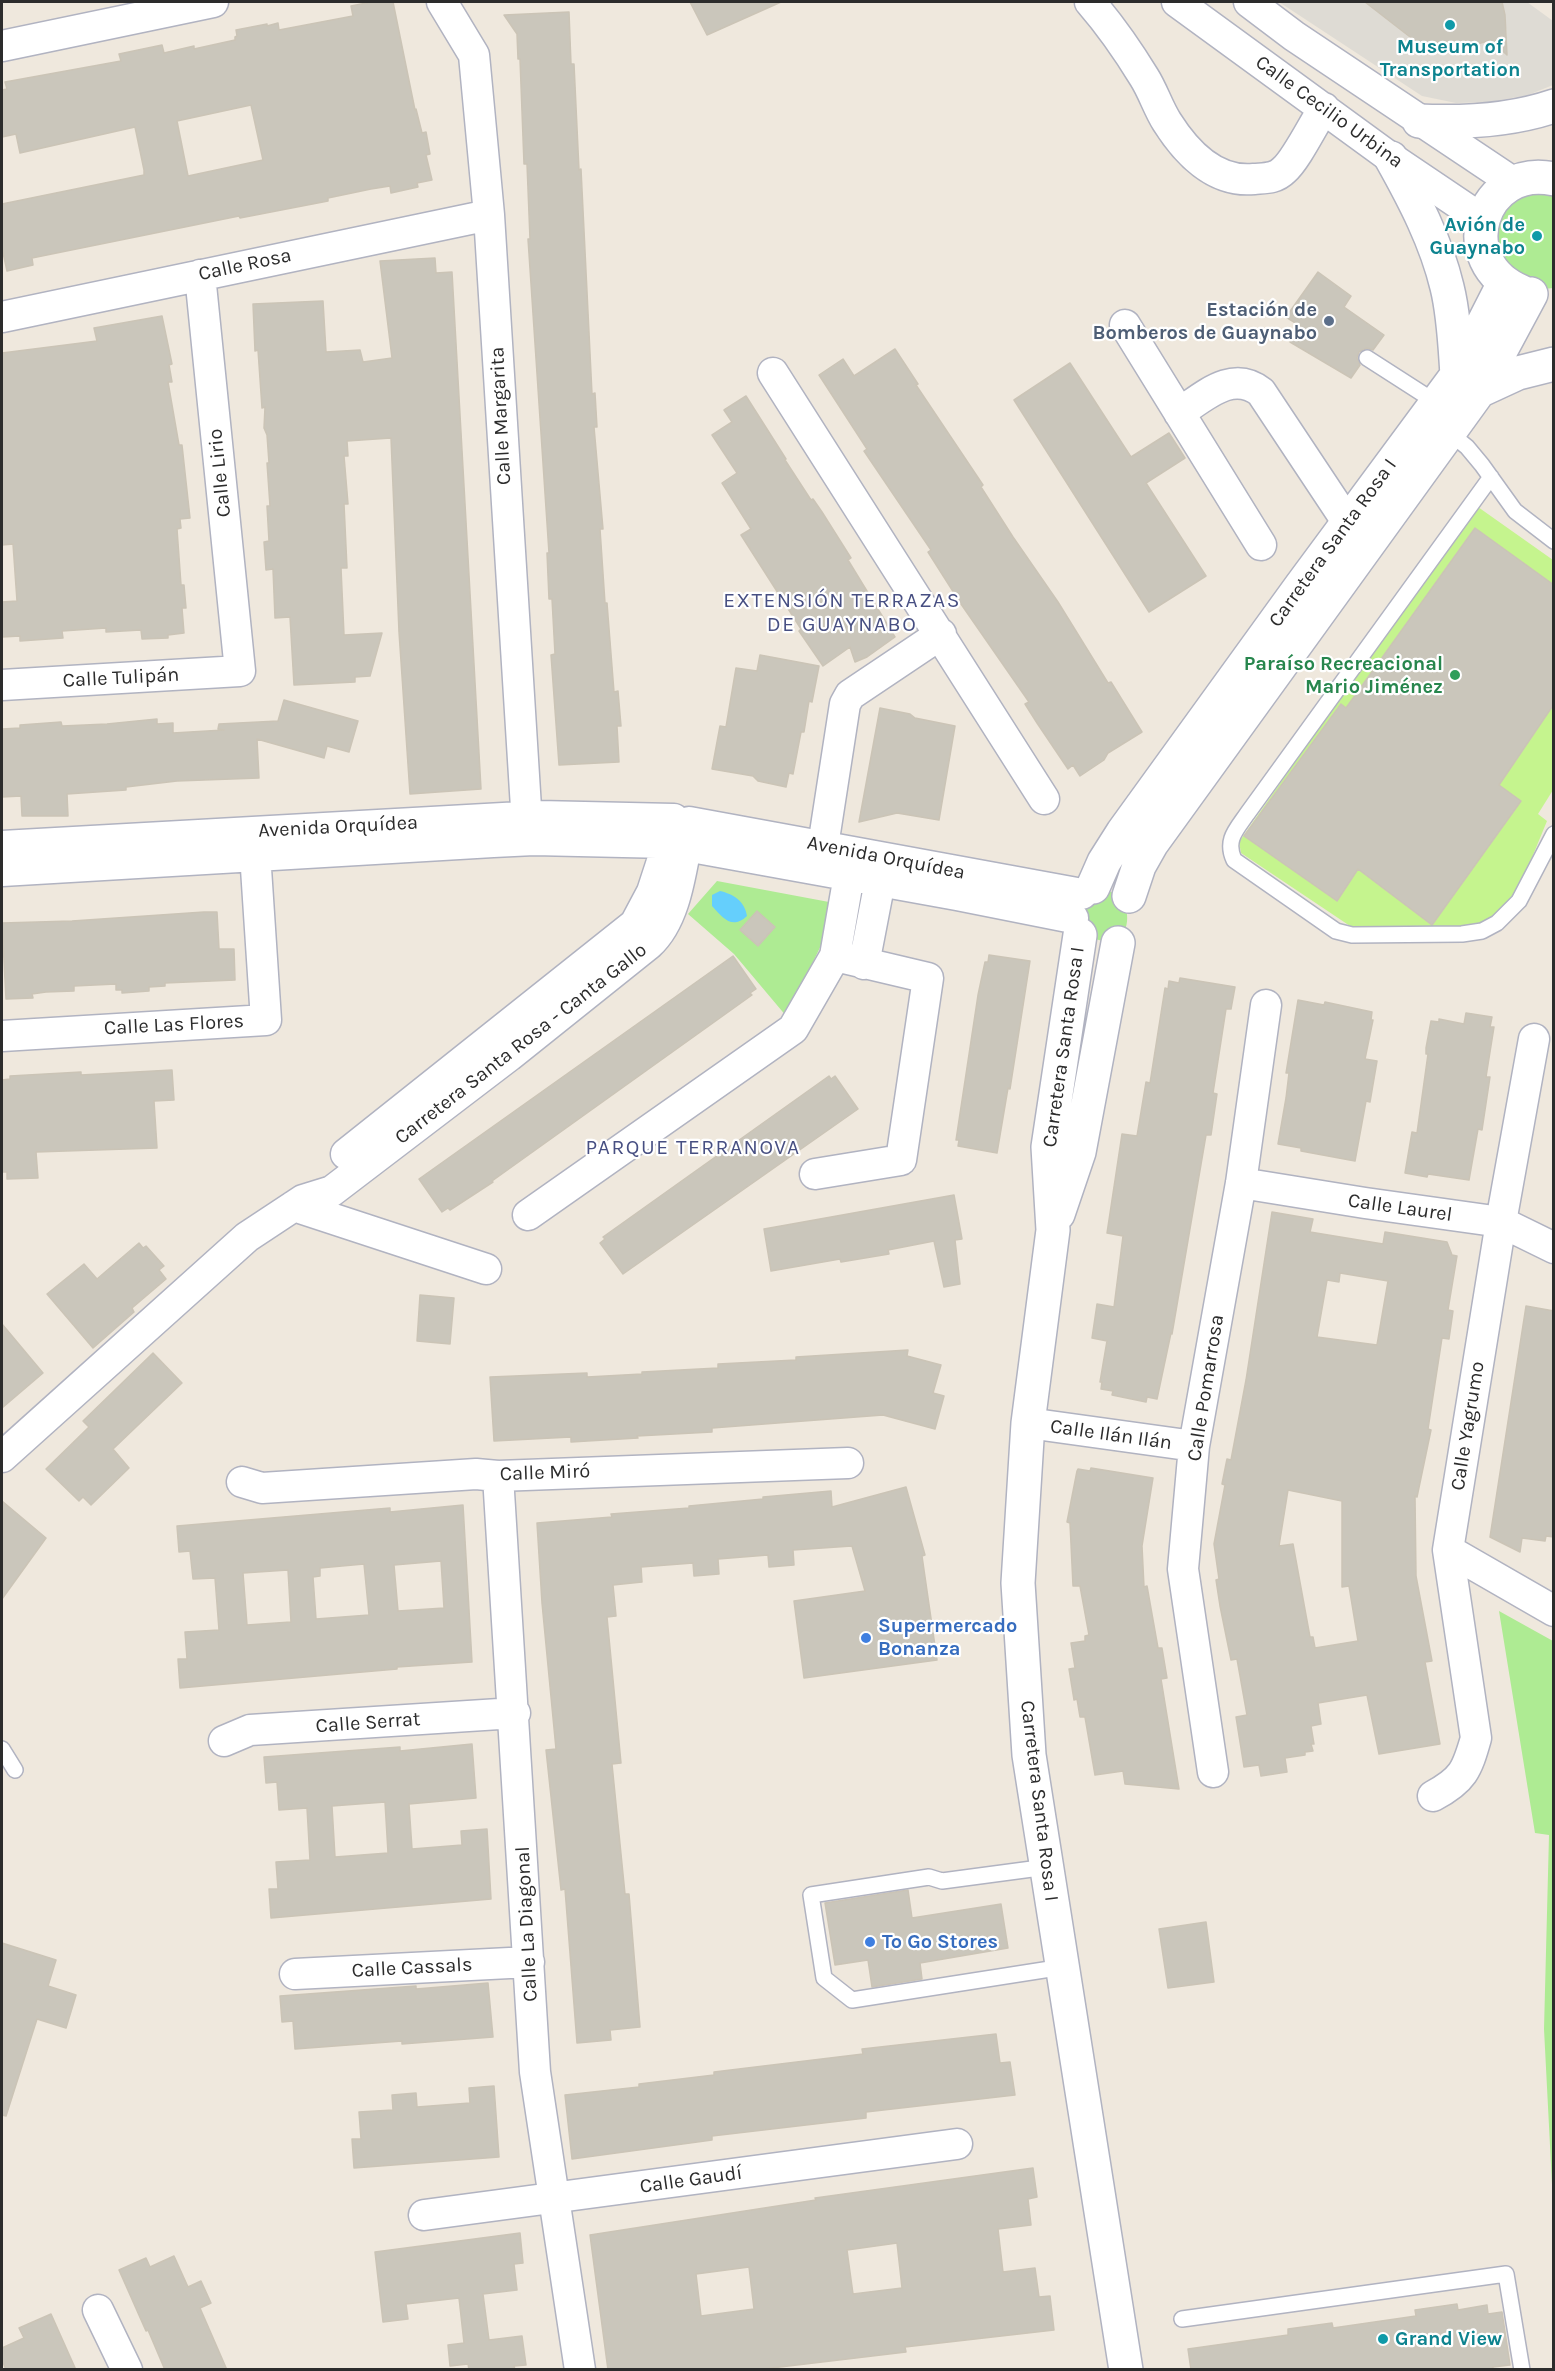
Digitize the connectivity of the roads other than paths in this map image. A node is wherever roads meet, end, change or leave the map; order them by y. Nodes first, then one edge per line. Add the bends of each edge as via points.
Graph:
1 (213, 2) edge
2 (442, 2) edge
3 (1090, 2) edge
4 (1177, 2) edge
5 (1250, 2) edge
6 (2, 46) edge
7 (1554, 106) edge
8 (1324, 108) junction
9 (1419, 121) junction
10 (1391, 158) junction
11 (1552, 176) edge
12 (1514, 183) junction
13 (489, 215) junction
14 (1482, 220) junction
15 (200, 274) junction
16 (1529, 290) edge
17 (2, 317) edge
18 (1125, 325) dead end
19 (1367, 358) dead end
20 (1554, 364) edge
21 (773, 373) dead end
22 (1468, 383) junction
23 (1179, 413) junction
24 (1437, 417) junction
25 (1491, 477) junction
26 (1348, 523) junction
27 (1554, 541) edge
28 (1261, 545) dead end
29 (941, 634) junction
30 (240, 671) joint
31 (2, 685) edge
32 (1044, 799) dead end
33 (527, 828) junction
34 (679, 833) junction
35 (1554, 834) edge
36 (255, 845) junction
37 (2, 846) edge
38 (824, 846) junction
39 (2, 872) edge
40 (849, 875) junction
41 (880, 881) junction
42 (1129, 896) junction
43 (1082, 909) junction
44 (1118, 943) junction
45 (835, 956) junction
46 (864, 964) junction
47 (1266, 1005) dead end
48 (2, 1036) edge
49 (1534, 1040) dead end
50 (815, 1174) dead end
51 (1241, 1183) junction
52 (299, 1203) junction
53 (528, 1215) dead end
54 (1501, 1222) junction
55 (1053, 1230) junction
56 (1554, 1248) edge
57 (486, 1269) dead end
58 (1028, 1423) junction
59 (1194, 1446) junction
60 (2, 1457) edge
61 (848, 1463) dead end
62 (498, 1476) junction
63 (242, 1482) dead end
64 (1448, 1550) junction
65 (1554, 1611) edge
66 (515, 1713) junction
67 (224, 1741) dead end
68 (2, 1749) edge
69 (15, 1770) dead end
70 (1213, 1773) dead end
71 (1433, 1796) dead end
72 (1047, 1867) junction
73 (529, 1962) junction
74 (1063, 1967) junction
75 (295, 1974) dead end
76 (957, 2144) dead end
77 (554, 2198) junction
78 (424, 2216) dead end
79 (98, 2310) dead end
80 (1182, 2319) dead end
81 (127, 2370) edge
82 (580, 2370) edge
83 (1126, 2370) edge
84 (1522, 2370) edge

1 - 6 street
2 - 13 street, Calle Margarita via 474,55
3 - 8 street via 1145,79 1166,121 1188,151 1229,178 1273,178 1285,170
4 - 8 street, Calle Cecilio Urbina
5 - 9 street, Calle Cecilio Urbina
7 - 9 street via 1458,123
8 - 10 street, Calle Cecilio Urbina
9 - 12 street, Calle Cecilio Urbina
10 - 14 street, Calle Cecilio Urbina
10 - 22 street via 1420,211 1441,267
11 - 12 street
12 - 14 street via 1491,202
13 - 15 street, Calle Rosa
13 - 33 street, Calle Margarita
14 - 16 street via 1481,245 1496,275
15 - 17 street, Calle Rosa
15 - 30 street, Calle Lirio
16 - 22 street, Carretera Santa Rosa I
18 - 23 street
19 - 24 lane
20 - 22 street
21 - 29 street
22 - 24 street, Carretera Santa Rosa I
23 - 26 street via 1221,385 1232,382 1253,386 1261,392
23 - 28 street
24 - 25 lane
24 - 26 street, Carretera Santa Rosa I
24 - 42 street, Carretera Santa Rosa I via 1152,843
25 - 27 lane via 1515,511
25 - 35 lane via 1247,814 1232,837 1229,850 1234,860 1336,931 1352,935 1462,934 1482,931 1515,906
26 - 43 street, Carretera Santa Rosa I via 1123,832
29 - 32 street
29 - 38 street via 850,695 845,704
30 - 31 street, Calle Tulipán
33 - 34 street, Avenida Orquídea
33 - 36 street, Avenida Orquídea
34 - 38 street, Avenida Orquídea
34 - 40 street, Avenida Orquídea
34 - 52 street, Carretera Santa Rosa - Canta Gallo via 681,872 659,935 332,1191
36 - 37 street, Avenida Orquídea
36 - 39 street, Avenida Orquídea
36 - 48 street, Calle Las Flores via 266,1020
38 - 43 street, Avenida Orquídea
40 - 41 street, Avenida Orquídea
40 - 45 street
41 - 43 street, Avenida Orquídea
41 - 46 street
42 - 43 street via 1113,886 1101,885
42 - 44 street via 1135,919 1128,936
43 - 44 street via 1089,943 1100,947
43 - 55 street, Carretera Santa Rosa I via 1048,1147
44 - 55 street, Carretera Santa Rosa I via 1079,1152
45 - 46 street
45 - 53 street via 793,1029
46 - 50 street via 928,978 901,1160
47 - 51 street, Calle Pomarrosa
49 - 54 street, Calle Yagrumo
51 - 54 street, Calle Laurel
51 - 59 street, Calle Pomarrosa
52 - 57 street
52 - 60 street, Carretera Santa Rosa - Canta Gallo via 221,1260
54 - 56 street, Calle Laurel
54 - 64 street, Calle Yagrumo
55 - 58 street, Carretera Santa Rosa I
58 - 59 street, Calle Ilán Ilán
58 - 72 street, Carretera Santa Rosa I via 1018,1583 1029,1755
59 - 70 street, Calle Pomarrosa via 1183,1569
61 - 62 street, Calle Miró
62 - 63 street, Calle Miró via 476,1474 262,1488
62 - 66 street, Calle La Diagonal
64 - 65 street
64 - 71 street, Calle Yagrumo via 1476,1738 1469,1763 1454,1784
66 - 67 street, Calle Serrat via 250,1730
66 - 73 street, Calle La Diagonal
68 - 69 lane
72 - 74 street, Carretera Santa Rosa I
72 - 74 lane via 942,1881 929,1877 811,1895 824,1978 852,2000
73 - 75 street, Calle Cassals
73 - 77 street, Calle La Diagonal via 535,2072
74 - 83 street, Carretera Santa Rosa I
76 - 77 street, Calle Gaudí
77 - 78 street, Calle Gaudí
77 - 82 street, Calle La Diagonal
79 - 81 street
80 - 84 lane via 1506,2274

